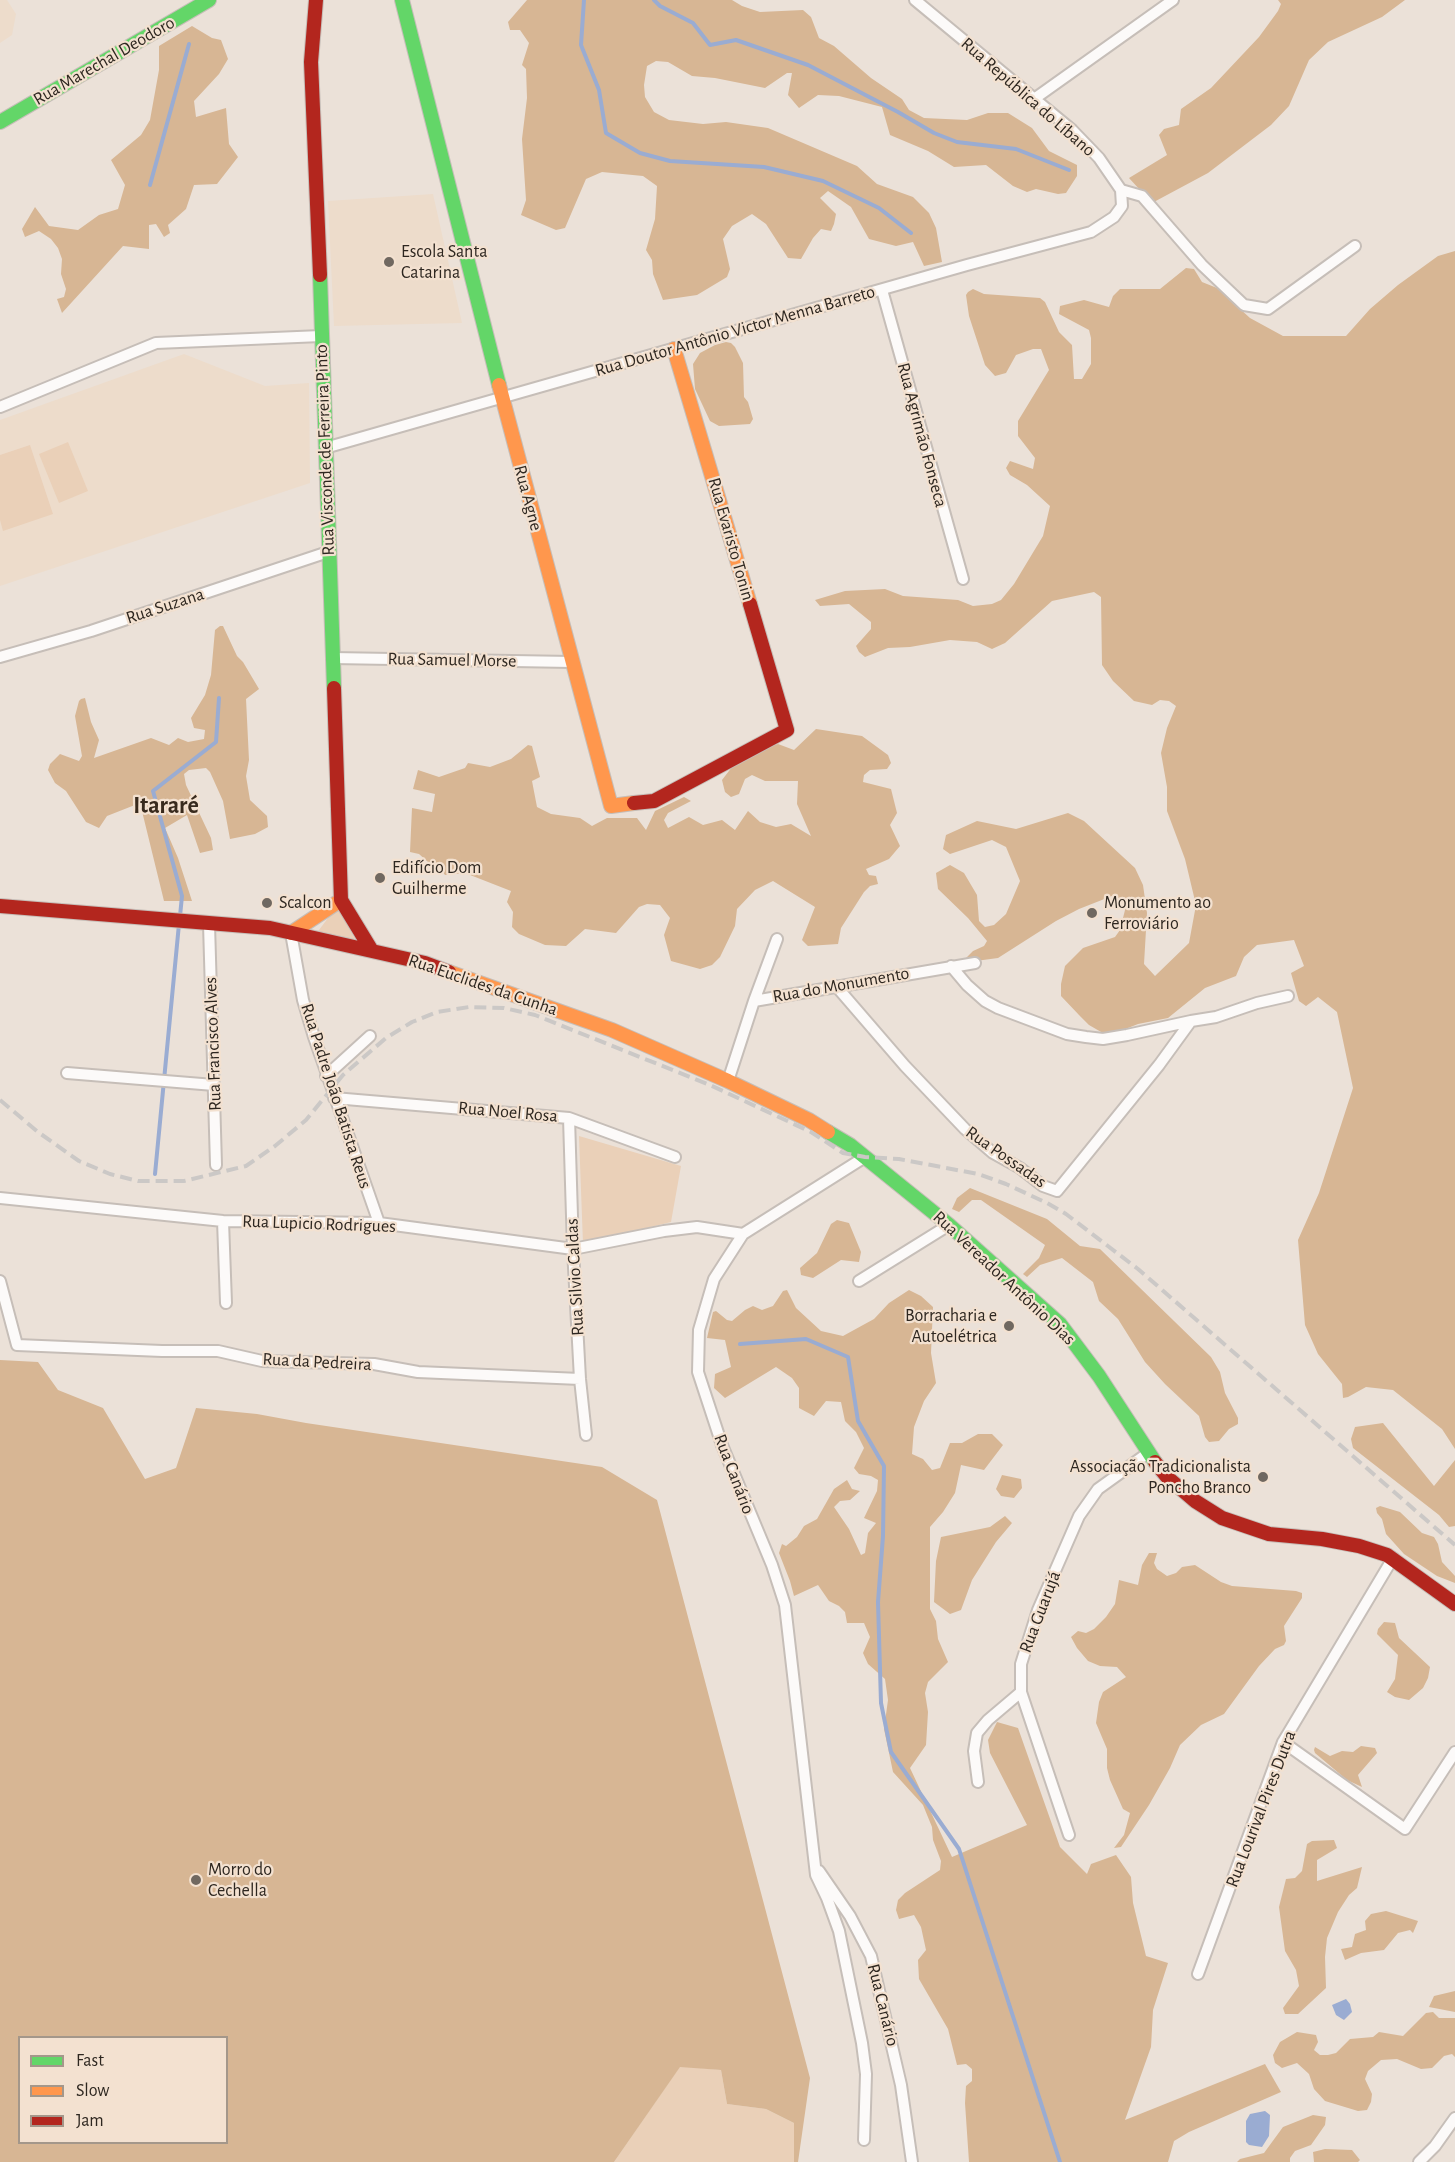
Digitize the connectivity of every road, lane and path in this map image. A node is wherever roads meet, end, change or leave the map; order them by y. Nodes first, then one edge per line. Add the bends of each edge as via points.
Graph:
1 (209, 0) edge
2 (316, 0) edge
3 (402, 0) edge
4 (915, 0) edge
5 (1173, 0) edge
6 (1034, 99) junction
7 (0, 123) edge
8 (1121, 190) junction
9 (1355, 246) dead end
10 (882, 290) junction
11 (321, 336) junction
12 (674, 349) junction
13 (502, 397) junction
14 (0, 407) edge
15 (325, 448) junction
16 (328, 552) junction
17 (963, 579) dead end
18 (0, 657) edge
19 (332, 658) junction
20 (572, 662) junction
21 (787, 730) joint
22 (341, 900) junction
23 (0, 906) edge
24 (209, 924) junction
25 (291, 933) junction
26 (777, 939) dead end
27 (372, 951) junction
28 (975, 963) dead end
29 (951, 966) junction
30 (836, 986) junction
31 (1288, 996) dead end
32 (754, 1001) junction
33 (1191, 1021) junction
34 (370, 1036) dead end
35 (67, 1073) dead end
36 (326, 1076) junction
37 (728, 1081) junction
38 (214, 1085) junction
39 (334, 1098) junction
40 (569, 1118) junction
41 (675, 1157) dead end
42 (865, 1157) junction
43 (216, 1165) dead end
44 (0, 1198) edge
45 (223, 1221) junction
46 (379, 1223) junction
47 (949, 1225) junction
48 (743, 1234) junction
49 (573, 1250) junction
50 (0, 1281) edge
51 (859, 1281) dead end
52 (226, 1303) dead end
53 (580, 1379) junction
54 (586, 1436) dead end
55 (1148, 1453) junction
56 (1393, 1558) junction
57 (1455, 1604) edge
58 (1021, 1692) junction
59 (1283, 1743) junction
60 (1455, 1752) edge
61 (978, 1782) dead end
62 (1069, 1835) dead end
63 (814, 1863) junction
64 (1198, 1974) dead end
65 (1455, 2118) edge
66 (864, 2140) dead end
67 (912, 2162) edge
68 (1419, 2162) edge

1 - 7 street, Rua Marechal Deodoro
2 - 11 street, Rua Visconde de Ferreira Pinto via 311,62
3 - 13 street, Rua Agne
4 - 6 street, Rua República do Líbano
5 - 6 street
6 - 8 street, Rua República do Líbano via 1085,143
8 - 9 street via 1142,196 1202,265 1244,305 1268,309
8 - 10 street, Rua Doutor Antônio Victor Menna Barreto via 1122,206 1114,217 1091,232
10 - 12 street, Rua Doutor Antônio Victor Menna Barreto
10 - 17 street, Rua Agrimão Fonseca
11 - 14 street via 156,343
11 - 15 street, Rua Visconde de Ferreira Pinto
12 - 13 street, Rua Doutor Antônio Victor Menna Barreto
12 - 21 street, Rua Evaristo Tonin
13 - 15 street, Rua Doutor Antônio Victor Menna Barreto
13 - 20 street, Rua Agne
15 - 16 street, Rua Visconde de Ferreira Pinto
16 - 18 street, Rua Suzana
16 - 19 street, Rua Visconde de Ferreira Pinto
19 - 20 street, Rua Samuel Morse
19 - 22 street, Rua Visconde de Ferreira Pinto
20 - 21 street, Rua Agne via 611,806 654,801
22 - 25 street
22 - 27 street, Rua Visconde de Ferreira Pinto
23 - 24 street, Rua Euclides da Cunha
24 - 25 street, Rua Euclides da Cunha
24 - 38 street, Rua Francisco Alves
25 - 27 street, Rua Euclides da Cunha
25 - 36 street, Rua Padre João Batista Reus via 303,1000
26 - 32 street
27 - 37 street, Rua Euclides da Cunha via 425,963 586,1020
28 - 29 street, Rua do Monumento
29 - 30 street, Rua do Monumento
29 - 33 street via 985,1001 1067,1034 1103,1039
30 - 32 street, Rua do Monumento
30 - 33 street, Rua Possadas via 964,1129 993,1153 1057,1191
31 - 33 street
32 - 37 street, Rua do Monumento
34 - 36 street
35 - 38 street
36 - 39 street, Rua Padre João Batista Reus
37 - 42 street, Rua Euclides da Cunha via 809,1120
38 - 43 street, Rua Francisco Alves
39 - 40 street, Rua Noel Rosa
39 - 46 street, Rua Padre João Batista Reus
40 - 41 street, Rua Noel Rosa
40 - 49 street, Rua Silvio Caldas
42 - 47 street, Rua Vereador Antônio Dias
42 - 48 street, Rua Canário
44 - 45 street, Rua Lupicio Rodrigues
45 - 46 street, Rua Lupicio Rodrigues
45 - 52 street
46 - 49 street, Rua Lupicio Rodrigues
47 - 51 street
47 - 55 street, Rua Vereador Antônio Dias via 1060,1324
48 - 49 street, Rua Lupicio Rodrigues via 697,1227
48 - 63 street, Rua Canário via 714,1279 699,1330 698,1372 784,1605
49 - 53 street, Rua Silvio Caldas
50 - 53 street, Rua da Pedreira via 17,1345 218,1351 262,1361 374,1364 418,1372
53 - 54 street, Rua Silvio Caldas
55 - 56 street, Rua Vereador Antônio Dias via 1167,1477 1222,1518 1269,1534 1359,1546
55 - 58 street, Rua Guarujá via 1098,1489 1079,1516 1038,1610 1021,1664
56 - 57 street, Rua Vereador Antônio Dias
56 - 59 street, Rua Lourival Pires Dutra
58 - 61 street via 977,1733 974,1751
58 - 62 street, Rua Guarujá
59 - 60 street via 1405,1829
59 - 64 street, Rua Lourival Pires Dutra
63 - 66 street, Rua Canário via 839,1931 862,2043 866,2074
63 - 67 street, Rua Canário via 871,1956 899,2075
65 - 68 street

